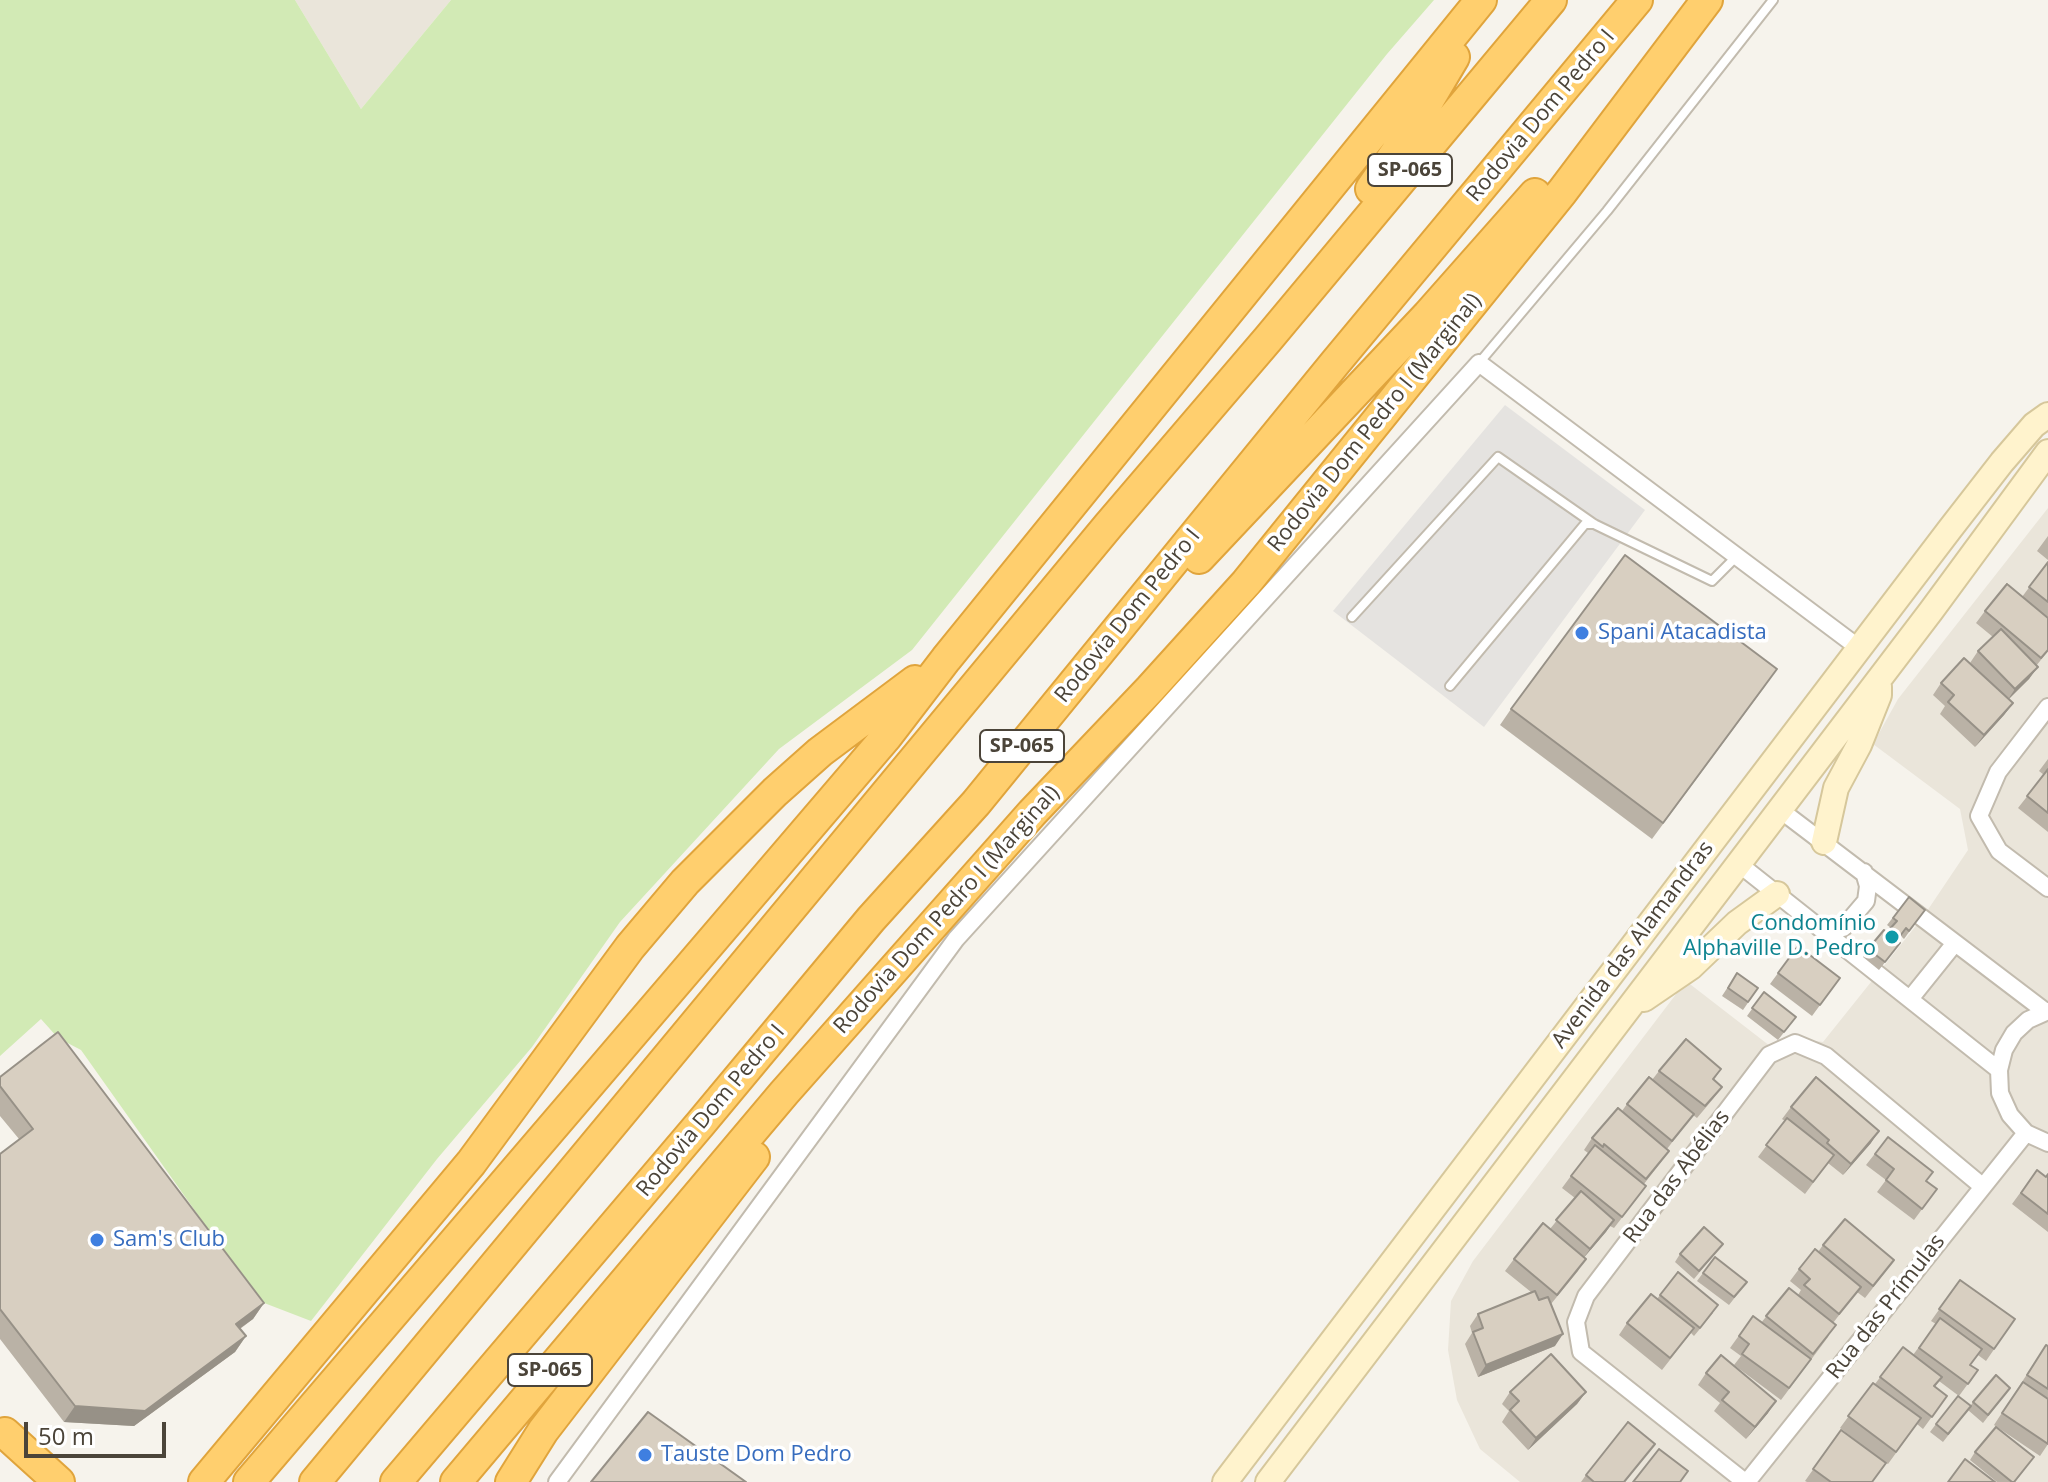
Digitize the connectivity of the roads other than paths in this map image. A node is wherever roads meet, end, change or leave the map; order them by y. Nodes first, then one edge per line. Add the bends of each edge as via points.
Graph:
1 (1481, 0) edge
2 (1488, 0) edge
3 (1551, 0) edge
4 (1637, 0) edge
5 (1773, 0) edge
6 (1703, 5) edge
7 (1268, 339) junction
8 (1479, 363) junction
9 (2048, 415) edge
10 (2048, 452) edge
11 (1594, 524) junction
12 (1736, 557) junction
13 (1352, 617) dead end
14 (1859, 648) junction
15 (946, 659) junction
16 (1878, 679) junction
17 (1450, 686) dead end
18 (2048, 707) edge
19 (1025, 743) junction
20 (1779, 809) junction
21 (1824, 842) junction
22 (1739, 864) junction
23 (1864, 872) junction
24 (2048, 888) edge
25 (1777, 894) junction
26 (1826, 932) junction
27 (1955, 943) junction
28 (881, 983) junction
29 (1910, 999) junction
30 (1626, 1012) junction
31 (2047, 1012) edge
32 (1999, 1070) junction
33 (1517, 1097) junction
34 (1544, 1119) junction
35 (2026, 1133) junction
36 (2048, 1143) edge
37 (1982, 1186) junction
38 (2, 1434) edge
39 (1228, 1481) edge
40 (37, 1482) edge
41 (59, 1482) edge
42 (204, 1482) edge
43 (249, 1482) edge
44 (315, 1482) edge
45 (396, 1482) edge
46 (456, 1482) edge
47 (511, 1482) edge
48 (557, 1482) edge
49 (1268, 1482) edge
50 (1746, 1482) edge

1 - 15 highway
2 - 7 highway via 1408,135
3 - 7 highway, SP-065
4 - 19 highway, Rodovia Dom Pedro I / SP-065
5 - 8 lane
6 - 19 highway via 1428,315
6 - 28 highway, Rodovia Dom Pedro I (Marginal) / SP-065 via 1562,192 1246,583
7 - 44 highway, SP-065
8 - 12 street
8 - 48 street via 956,939
9 - 14 street, Avenida das Alamandras via 2002,462
10 - 16 street, Avenida das Alamandras
11 - 12 lane via 1712,581
11 - 13 lane via 1498,457
11 - 17 lane via 1585,524
12 - 14 street
14 - 16 street
14 - 33 street, Avenida das Alamandras
15 - 42 highway via 820,752 685,882 630,947 471,1163
15 - 43 highway via 887,736
16 - 20 street, Avenida das Alamandras
16 - 21 street via 1879,695 1836,788
18 - 24 street via 1998,772 1979,816 1999,851
19 - 45 highway, Rodovia Dom Pedro I / SP-065
20 - 21 street
20 - 22 street, Avenida das Alamandras
21 - 23 street
22 - 25 street
22 - 30 street, Avenida das Alamandras
23 - 26 street via 1866,901 1843,928
23 - 27 street
25 - 26 street
25 - 30 street via 1691,967
26 - 29 street
27 - 29 street
27 - 31 street
28 - 46 highway, Rodovia Dom Pedro I (Marginal) / SP-065
28 - 47 highway via 784,1119 543,1431
29 - 32 street
30 - 34 street, Avenida das Alamandras
31 - 32 street via 2014,1033
32 - 35 street via 2000,1093
33 - 34 street via 1527,1114
33 - 39 street, Avenida das Alamandras
34 - 49 street, Avenida das Alamandras
35 - 36 street
35 - 37 street, Rua das Prímulas
37 - 50 street, Rua das Prímulas
37 - 50 street, Rua das Abélias via 1826,1056 1795,1043 1769,1055 1586,1296 1576,1322 1581,1352
38 - 40 street
38 - 41 highway

